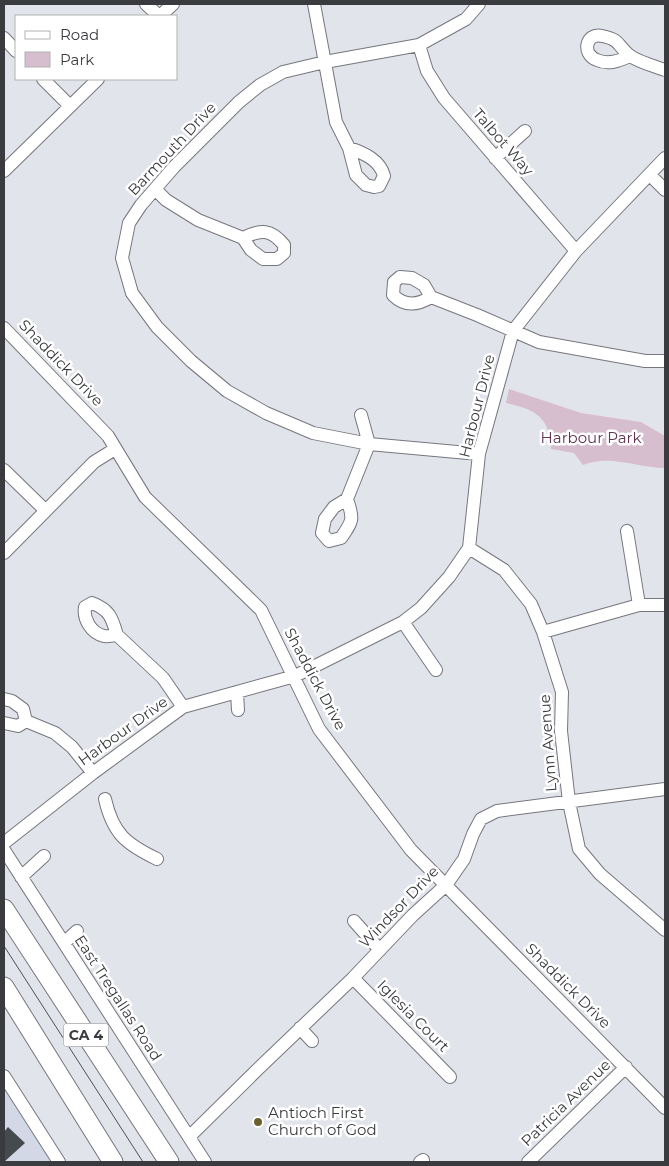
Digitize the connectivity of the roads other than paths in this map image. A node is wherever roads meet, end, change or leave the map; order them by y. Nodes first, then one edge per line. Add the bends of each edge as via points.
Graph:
1 (146, 4) edge
2 (173, 4) edge
3 (314, 4) edge
4 (479, 4) edge
5 (158, 15) edge
6 (160, 15) edge
7 (4, 38) edge
8 (420, 45) junction
9 (15, 50) edge
10 (630, 56) dead end
11 (326, 62) junction
12 (665, 70) edge
13 (44, 80) edge
14 (97, 80) edge
15 (70, 106) junction
16 (525, 130) dead end
17 (349, 148) dead end
18 (495, 158) junction
19 (665, 158) edge
20 (4, 171) edge
21 (650, 175) junction
22 (155, 189) junction
23 (665, 190) edge
24 (243, 238) dead end
25 (576, 251) junction
26 (431, 297) dead end
27 (4, 328) edge
28 (513, 331) junction
29 (665, 361) edge
30 (361, 415) dead end
31 (369, 444) junction
32 (115, 449) junction
33 (479, 454) junction
34 (4, 470) edge
35 (347, 499) dead end
36 (45, 510) junction
37 (627, 531) dead end
38 (469, 548) junction
39 (4, 553) edge
40 (639, 605) junction
41 (665, 605) edge
42 (403, 622) junction
43 (543, 632) junction
44 (117, 635) dead end
45 (436, 670) dead end
46 (295, 676) junction
47 (238, 692) junction
48 (4, 700) edge
49 (183, 707) junction
50 (238, 710) dead end
51 (26, 721) junction
52 (4, 723) edge
53 (92, 773) junction
54 (665, 789) edge
55 (105, 799) dead end
56 (569, 802) junction
57 (4, 842) edge
58 (4, 850) edge
59 (44, 856) dead end
60 (157, 859) dead end
61 (21, 877) junction
62 (446, 885) junction
63 (4, 909) edge
64 (354, 920) dead end
65 (665, 930) edge
66 (77, 931) dead end
67 (64, 943) junction
68 (380, 950) junction
69 (352, 978) junction
70 (4, 987) edge
71 (300, 1028) junction
72 (312, 1041) dead end
73 (626, 1068) junction
74 (4, 1077) edge
75 (450, 1077) dead end
76 (665, 1108) edge
77 (189, 1138) junction
78 (59, 1162) edge
79 (113, 1162) edge
80 (169, 1162) edge
81 (205, 1162) edge
82 (528, 1162) edge

1 - 5 street
2 - 6 street
3 - 11 street
4 - 8 street, Barmouth Drive via 466,19
7 - 9 street
8 - 11 street, Barmouth Drive
8 - 18 street, Talbot Way via 427,71 444,98
10 - 12 street
11 - 17 street via 336,122
11 - 22 street, Barmouth Drive via 283,72 260,85 239,102
13 - 15 street
14 - 15 street
15 - 20 street
16 - 18 street
18 - 25 street, Talbot Way
19 - 21 street, Harbour Drive
21 - 23 street
21 - 25 street, Harbour Drive
22 - 24 street via 198,220
22 - 31 street, Barmouth Drive via 129,224 122,258 132,293 157,327 227,391 266,413 313,433
25 - 28 street, Harbour Drive
26 - 28 street
27 - 32 street, Shaddick Drive via 96,422
28 - 29 street via 539,342
28 - 33 street, Harbour Drive
30 - 31 street
31 - 33 street, Barmouth Drive
31 - 35 street
32 - 36 street via 94,462
32 - 46 street, Shaddick Drive via 145,497 261,610
33 - 38 street, Harbour Drive
34 - 36 street
36 - 39 street
37 - 40 street
38 - 42 street, Harbour Drive via 449,577 421,608
38 - 43 street, Lynn Avenue via 504,570 531,604
40 - 41 street
40 - 43 street
42 - 45 street
42 - 46 street, Harbour Drive
43 - 56 street, Lynn Avenue via 562,692 561,731
44 - 49 street via 163,678
46 - 47 street, Harbour Drive
46 - 62 street, Shaddick Drive via 319,729 412,850
47 - 49 street, Harbour Drive
47 - 50 street
48 - 51 street via 24,709
49 - 53 street, Harbour Drive
51 - 52 street via 18,726
51 - 53 street via 55,733 72,747
53 - 57 street, Harbour Drive
54 - 56 street, Windsor Drive
55 - 60 street via 122,838 135,849
56 - 62 street, Windsor Drive via 497,811 481,819 464,859
56 - 65 street, Lynn Avenue via 579,849 600,874
58 - 61 street, East Tregallas Road
59 - 61 street
61 - 67 street, East Tregallas Road
62 - 68 street, Windsor Drive
62 - 73 street, Shaddick Drive
63 - 80 highway, CA 4
64 - 68 street
66 - 67 street
67 - 77 street, East Tregallas Road
68 - 69 street, Windsor Drive
69 - 71 street, Windsor Drive
69 - 75 street, Iglesia Court
70 - 79 highway, CA 4
71 - 72 street
71 - 77 street, Windsor Drive
73 - 76 street, Shaddick Drive
73 - 82 street, Patricia Avenue
74 - 78 street
77 - 81 street, East Tregallas Road

